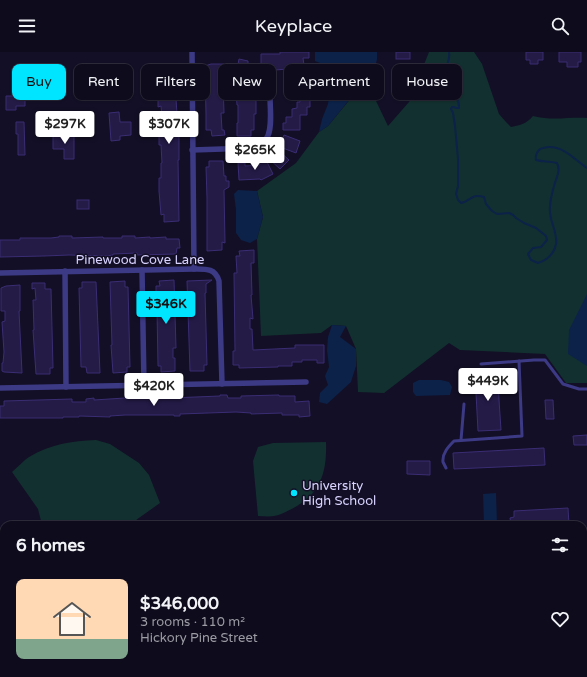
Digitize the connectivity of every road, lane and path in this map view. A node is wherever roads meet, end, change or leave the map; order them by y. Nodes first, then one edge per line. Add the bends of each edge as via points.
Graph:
1 (192, 52) edge
2 (270, 100) edge
3 (192, 150) junction
4 (194, 269) junction
5 (142, 270) junction
6 (65, 271) junction
7 (0, 273) edge
8 (519, 361) junction
9 (481, 364) dead end
10 (306, 382) dead end
11 (222, 384) junction
12 (144, 385) junction
13 (66, 387) junction
14 (0, 388) edge
15 (587, 389) edge
16 (464, 404) dead end
17 (461, 440) junction
18 (446, 468) dead end

1 - 3 street
2 - 3 street via 270,128 267,139 261,144 253,148
3 - 4 street
4 - 5 street, Pinewood Cove Lane
4 - 11 street, Pinewood Cove Lane via 215,272 220,281
5 - 6 street, Pinewood Cove Lane
5 - 12 street
6 - 7 street, Pinewood Cove Lane
6 - 13 street
8 - 9 lane
8 - 15 lane via 545,360 563,384
8 - 17 lane via 522,436
10 - 11 street
11 - 12 street
12 - 13 street
13 - 14 street
16 - 17 lane
17 - 18 lane via 454,441 444,454 443,462

